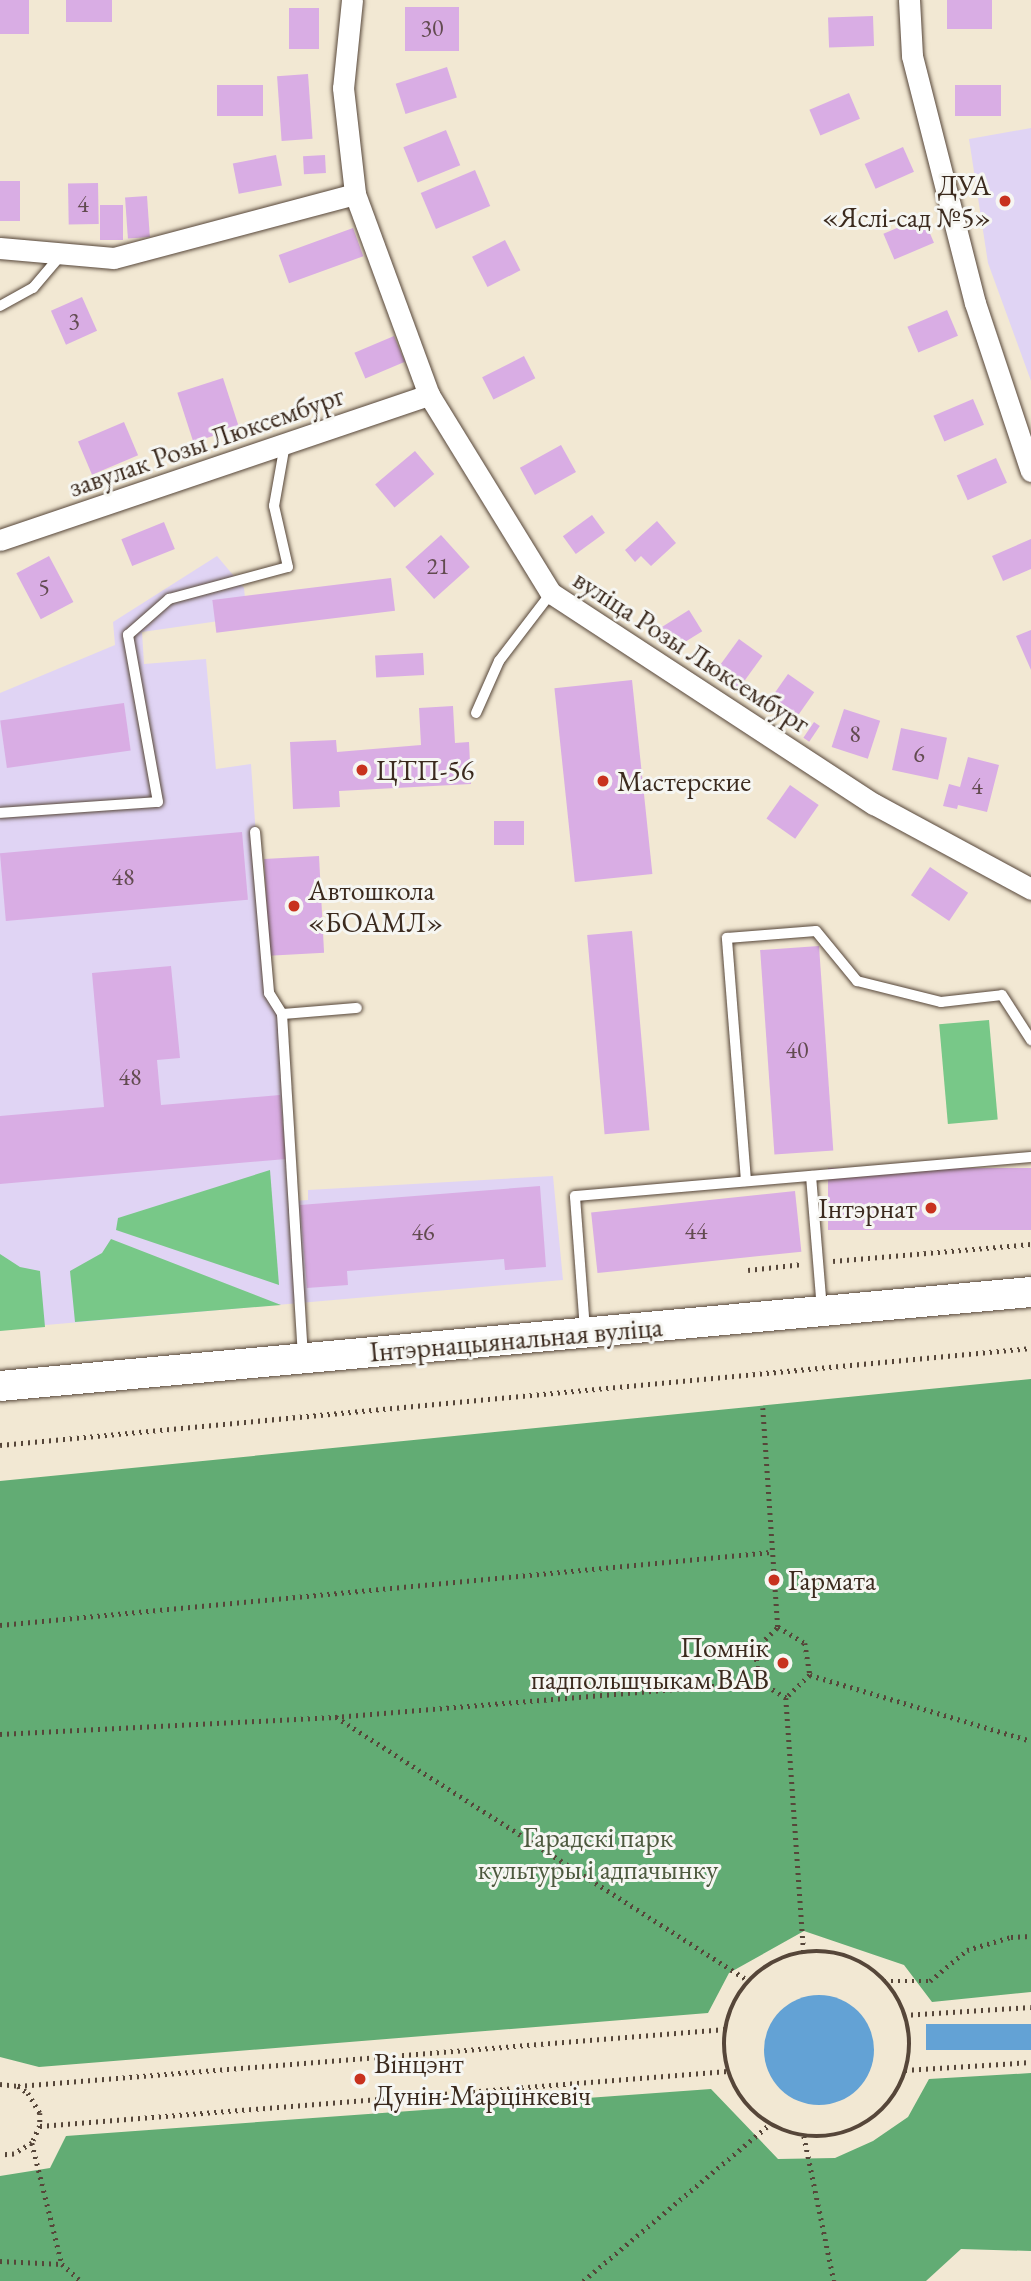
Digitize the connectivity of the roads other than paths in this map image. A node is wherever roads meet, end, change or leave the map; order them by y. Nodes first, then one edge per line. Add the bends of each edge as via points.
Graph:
1 (352, 0) edge
2 (909, 0) edge
3 (355, 194) junction
4 (0, 248) edge
5 (63, 253) junction
6 (0, 306) edge
7 (429, 395) junction
8 (285, 444) junction
9 (1031, 471) edge
10 (0, 540) edge
11 (551, 593) junction
12 (476, 713) dead end
13 (0, 813) edge
14 (255, 832) dead end
15 (1031, 889) edge
16 (357, 1008) dead end
17 (282, 1014) junction
18 (1031, 1040) edge
19 (1031, 1157) edge
20 (811, 1176) junction
21 (746, 1181) junction
22 (1031, 1292) edge
23 (822, 1311) junction
24 (586, 1333) junction
25 (304, 1359) junction
26 (0, 1387) edge

1 - 3 street, вуліца Розы Люксембург via 342,88
2 - 9 street via 912,56 972,290
3 - 5 street via 114,258
3 - 7 street, вуліца Розы Люксембург
4 - 5 street
5 - 6 lane via 33,288
7 - 8 street, завулак Розы Люксембург
7 - 11 street, вуліца Розы Люксембург
8 - 10 street, завулак Розы Люксембург
8 - 13 lane via 274,506 288,567 169,599 128,635 158,802
11 - 12 lane via 499,661
11 - 15 street, вуліца Розы Люксембург via 874,804
14 - 17 lane via 269,993
16 - 17 lane
17 - 25 lane
18 - 21 lane via 1002,995 941,1002 857,981 817,931 727,937
19 - 20 lane
20 - 21 lane
20 - 23 lane
21 - 24 lane via 575,1196
22 - 23 main road, Інтэрнацыянальная вуліца
23 - 24 main road, Інтэрнацыянальная вуліца
24 - 25 main road, Інтэрнацыянальная вуліца
25 - 26 main road, Інтэрнацыянальная вуліца

